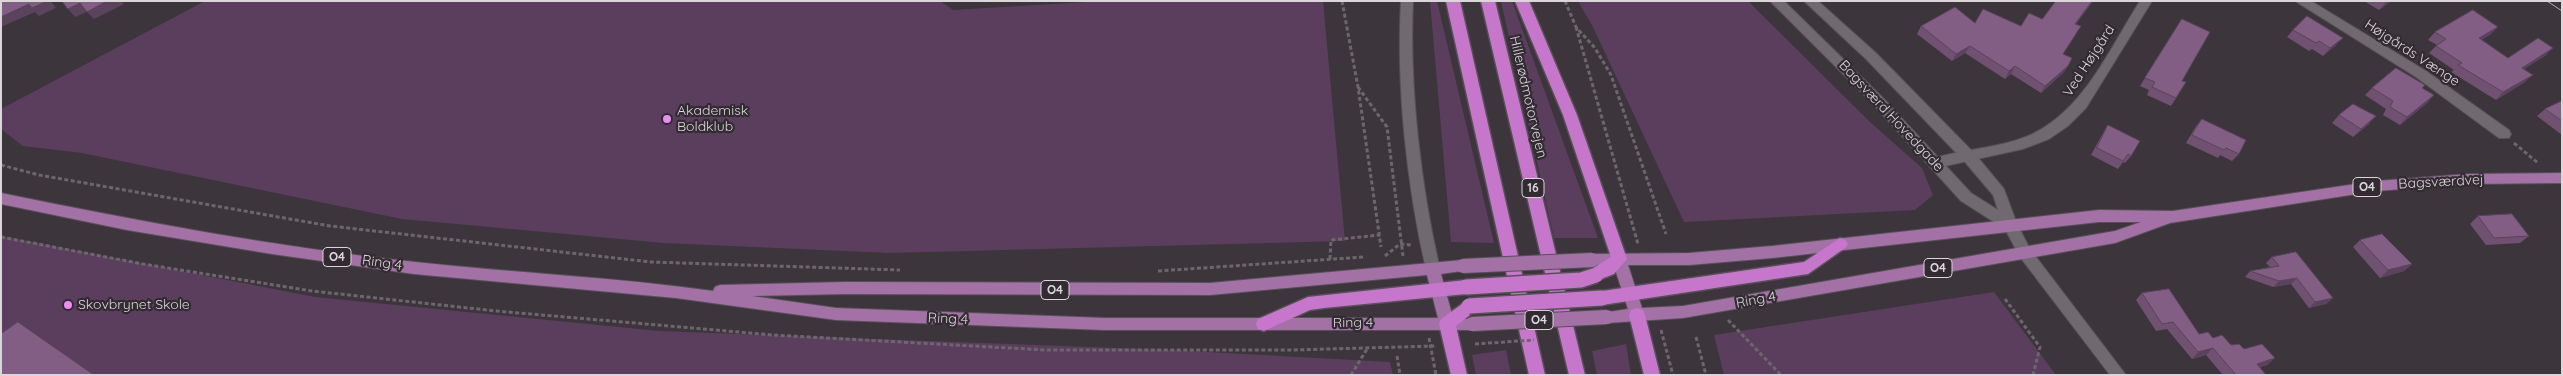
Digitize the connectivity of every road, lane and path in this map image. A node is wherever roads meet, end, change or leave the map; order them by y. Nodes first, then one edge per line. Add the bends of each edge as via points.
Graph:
1 (1342, 1) edge
2 (1407, 1) edge
3 (1453, 1) edge
4 (1488, 1) edge
5 (1522, 1) edge
6 (1565, 1) edge
7 (1776, 1) edge
8 (1810, 1) edge
9 (2146, 1) edge
10 (2301, 1) edge
11 (1576, 27) junction
12 (1358, 87) junction
13 (2504, 134) joint
14 (1970, 158) junction
15 (1936, 164) junction
16 (1, 165) edge
17 (2559, 178) edge
18 (1, 198) edge
19 (2173, 217) junction
20 (2010, 226) junction
21 (1380, 234) junction
22 (1666, 234) dead end
23 (1, 237) edge
24 (1637, 242) dead end
25 (1840, 244) junction
26 (1382, 247) dead end
27 (2025, 253) junction
28 (1378, 256) dead end
29 (1368, 257) dead end
30 (1330, 259) junction
31 (1619, 259) junction
32 (1433, 269) junction
33 (905, 270) dead end
34 (1156, 271) dead end
35 (1438, 290) junction
36 (676, 292) junction
37 (1631, 294) junction
38 (2005, 299) dead end
39 (1715, 307) junction
40 (1637, 314) junction
41 (1264, 324) junction
42 (1447, 324) junction
43 (1696, 337) dead end
44 (1452, 344) junction
45 (1475, 344) dead end
46 (1431, 346) junction
47 (1367, 349) junction
48 (1397, 356) dead end
49 (1351, 375) edge
50 (1400, 375) edge
51 (1436, 375) edge
52 (1459, 375) edge
53 (1537, 375) edge
54 (1577, 375) edge
55 (1652, 375) edge
56 (1706, 375) edge
57 (1781, 375) edge
58 (2033, 375) edge
59 (2119, 375) edge

1 - 12 path
2 - 32 street via 1411,120 1423,224
3 - 53 highway
4 - 54 highway, Hillerødmotorvejen / 16
5 - 31 highway via 1570,115
6 - 11 path
7 - 15 street, Bagsværd Hovedgade via 1841,63
8 - 14 street, Bagsværd Hovedgade via 1871,56
9 - 14 street, Ved Højgård via 2081,105 2063,122 2044,135
10 - 13 street, Højgårds Vænge via 2420,74
11 - 22 path via 1595,48 1611,75
11 - 24 path
12 - 21 path
12 - 28 path via 1387,127 1400,244 1387,256
13 - 17 path
14 - 15 street, Ved Højgård
14 - 20 street, Bagsværd Hovedgade via 1999,193
15 - 20 street, Bagsværd Hovedgade via 1966,197
16 - 33 path via 39,175 330,226 651,262
17 - 19 main road, Bagsværdvej / O4 via 2469,179 2376,186
18 - 36 main road, Ring 4 / O4 via 127,224 414,268
19 - 20 main road, Bagsværdvej / O4 via 2099,216
19 - 27 main road, Bagsværdvej / O4 via 2115,237
20 - 25 main road, Ring 4 / O4
20 - 27 street, Bagsværd Hovedgade
21 - 26 path
21 - 30 path via 1331,240
23 - 47 path via 312,291 773,336 1046,350
25 - 31 main road, Ring 4 / O4 via 1688,259
25 - 37 highway via 1808,268
27 - 39 main road, Ring 4 / O4
27 - 59 street, Bagsværd Hovedgade
29 - 30 path
30 - 34 path
31 - 32 main road, Ring 4 / O4, bridge
31 - 35 highway, bridge via 1608,269 1581,280
31 - 37 main road
32 - 35 main road
32 - 36 main road, Ring 4 / O4 via 1210,289 846,288
35 - 41 highway via 1324,300
35 - 42 main road
36 - 41 main road, Ring 4 / O4 via 836,314 1105,324
37 - 40 main road
37 - 42 highway, bridge via 1469,306
38 - 58 path via 2040,346
39 - 40 main road, Ring 4 / O4
39 - 57 path
40 - 42 main road, Ring 4 / O4, bridge
40 - 55 highway
41 - 42 main road, Ring 4 / O4
42 - 44 highway
43 - 56 path
44 - 45 path
44 - 46 path
44 - 52 highway
46 - 47 path
46 - 51 path
47 - 49 path
48 - 50 path

